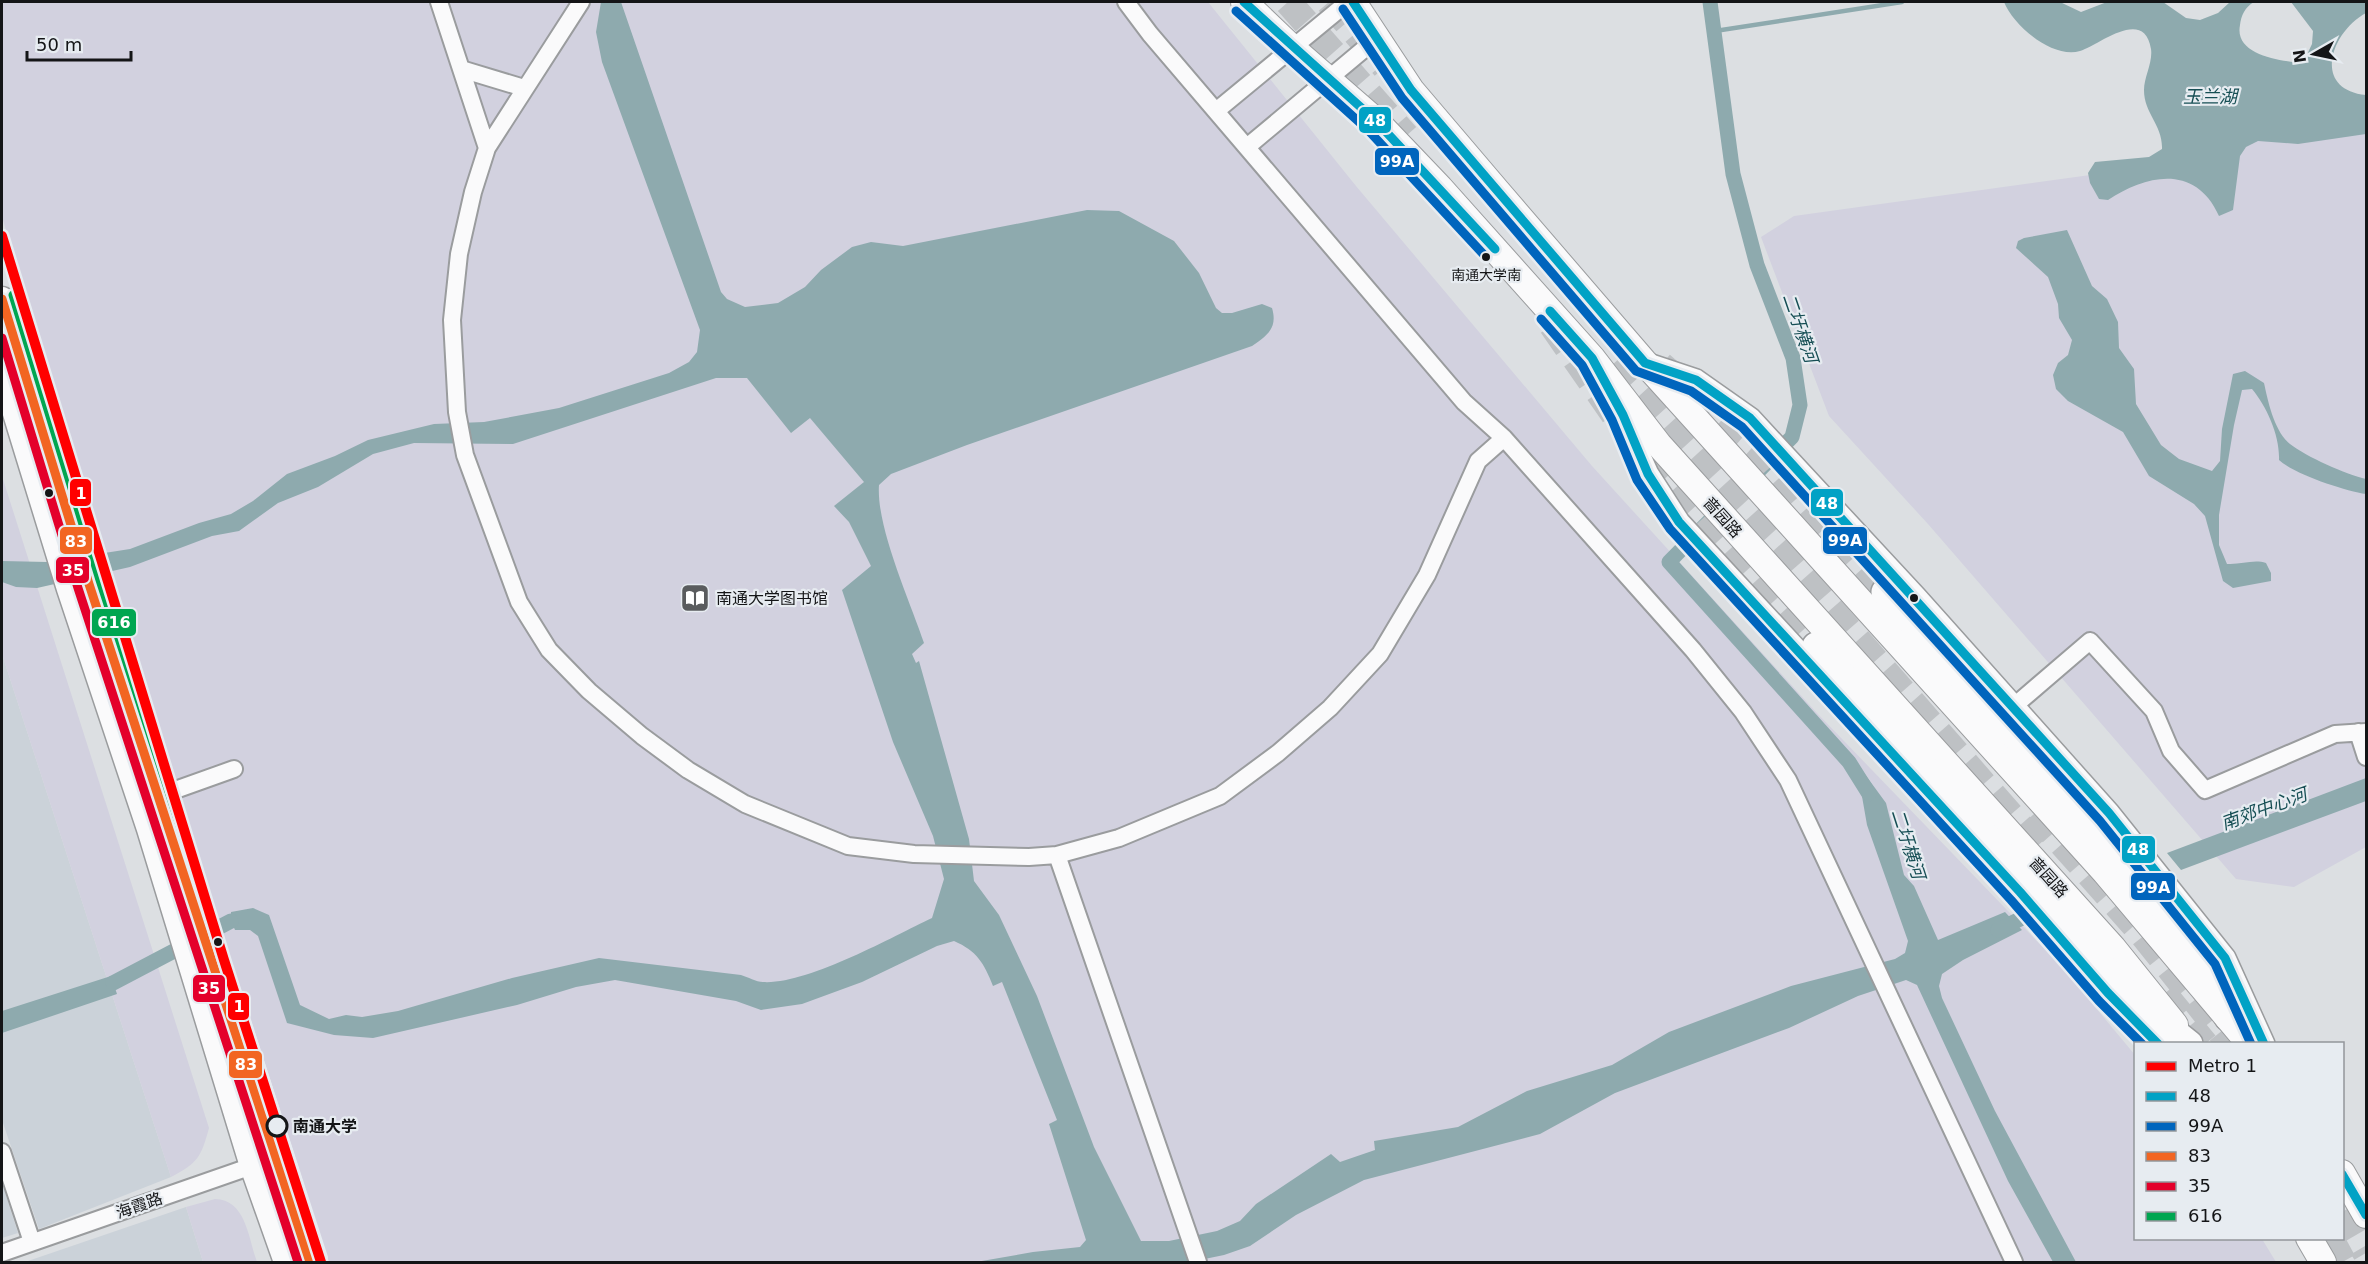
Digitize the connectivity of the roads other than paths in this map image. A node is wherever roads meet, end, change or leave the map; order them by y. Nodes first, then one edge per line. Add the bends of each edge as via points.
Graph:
1 (439, 2) edge
2 (581, 2) edge
3 (1125, 2) edge
4 (1244, 2) edge
5 (1348, 2) edge
6 (1353, 2) edge
7 (1376, 39) junction
8 (1292, 48) junction
9 (461, 69) junction
10 (1328, 78) junction
11 (524, 88) junction
12 (1216, 111) junction
13 (1247, 147) junction
14 (487, 148) junction
15 (2, 299) edge
16 (1592, 358) junction
17 (1646, 363) junction
18 (2, 370) edge
19 (1504, 438) junction
20 (68, 549) junction
21 (1886, 592) tunnel mouth
22 (1816, 646) tunnel mouth
23 (2013, 707) junction
24 (2362, 732) edge
25 (2366, 755) edge
26 (234, 769) dead end
27 (149, 800) junction
28 (1057, 855) junction
29 (2228, 1017) junction
30 (2157, 1042) edge
31 (2187, 1042) edge
32 (2188, 1042) edge
33 (2248, 1042) edge
34 (2263, 1042) edge
35 (2, 1152) edge
36 (276, 1160) junction
37 (252, 1166) junction
38 (2344, 1175) edge
39 (2367, 1215) edge
40 (2310, 1240) edge
41 (32, 1242) junction
42 (2, 1253) edge
43 (286, 1263) edge
44 (310, 1263) edge
45 (1197, 1263) edge
46 (2014, 1263) edge
47 (2323, 1263) edge

1 - 9 street
2 - 11 street
3 - 12 street
4 - 8 main road, 啬园路
5 - 8 street
6 - 7 main road
7 - 10 street
7 - 17 main road via 1411,90
8 - 10 main road, 啬园路
8 - 12 street
9 - 11 street
9 - 14 street
10 - 13 street
10 - 16 main road, 啬园路 via 1440,188
11 - 14 street
12 - 13 street
13 - 19 street via 1464,402
14 - 28 street via 459,254 452,320 457,412 465,455 519,602 549,650 615,714 688,770 746,804 848,846 935,854
15 - 20 main road
16 - 30 street via 1623,415 1648,474 1679,522
16 - 32 main road, 啬园路 via 1659,445 2113,948
17 - 23 street via 1696,380 1750,418
17 - 29 main road via 2105,872
18 - 20 main road
19 - 28 street via 1478,461 1427,575 1380,654 1330,708 1220,796 1119,838
19 - 46 street via 1693,650 1743,712 1788,780
20 - 27 main road
21 - 29 highway via 2092,821 2185,934
22 - 31 highway via 2130,997
23 - 24 street via 2090,641 2154,711 2171,751 2205,790 2335,734
23 - 34 street via 2109,813 2225,958
24 - 25 street
26 - 27 street
27 - 36 main road
27 - 37 main road
28 - 45 street
29 - 33 main road
35 - 41 street
36 - 37 street, 海霞路
36 - 44 main road
37 - 41 street, 海霞路
37 - 43 main road
38 - 39 main road
40 - 47 main road
41 - 42 street, 海霞路

